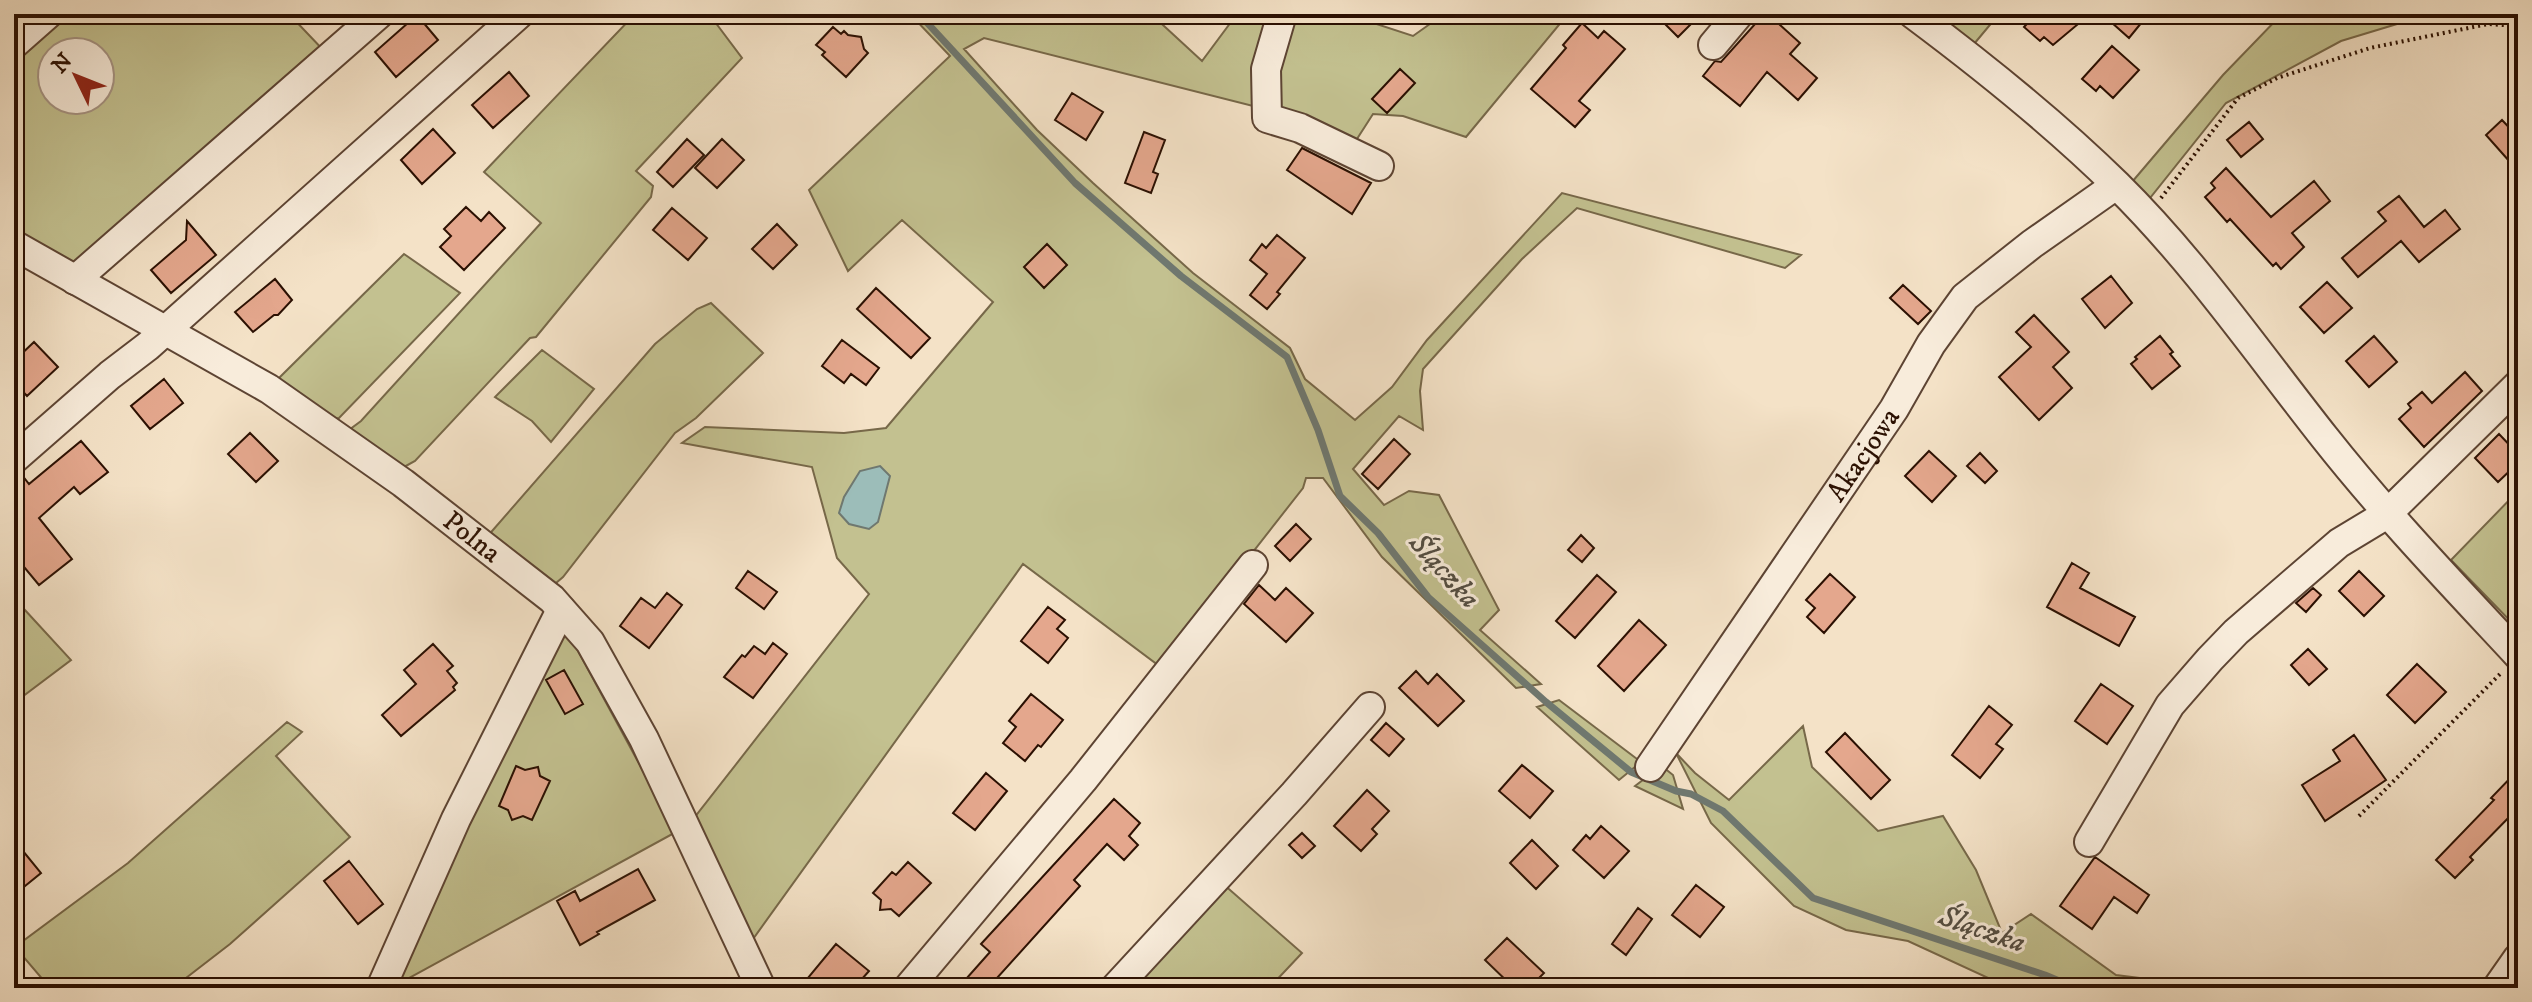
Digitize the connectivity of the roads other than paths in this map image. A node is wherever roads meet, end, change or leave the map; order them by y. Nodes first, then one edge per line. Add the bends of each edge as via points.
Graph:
1 (48, 14) edge
2 (379, 14) edge
3 (519, 14) edge
4 (1282, 14) edge
5 (1739, 14) edge
6 (1913, 14) edge
7 (14, 44) edge
8 (1713, 45) dead end
9 (1379, 166) dead end
10 (2116, 185) junction
11 (14, 245) edge
12 (75, 280) junction
13 (163, 330) junction
14 (2518, 385) edge
15 (14, 459) edge
16 (2387, 514) junction
17 (1253, 565) dead end
18 (561, 610) junction
19 (2518, 655) edge
20 (1370, 707) dead end
21 (1650, 767) dead end
22 (2089, 842) dead end
23 (2518, 958) edge
24 (381, 988) edge
25 (761, 988) edge
26 (908, 988) edge
27 (1115, 988) edge
28 (2497, 988) edge

1 - 7 street
2 - 12 street
3 - 13 street
4 - 9 street via 1266,69 1267,118
5 - 8 street
6 - 10 street via 1980,64
10 - 16 street via 2198,273
10 - 21 street, Akacjowa via 1965,297
11 - 12 street, Polna
12 - 13 street, Polna
13 - 15 street
13 - 18 street, Polna via 305,414 415,492
14 - 16 street
16 - 19 street
16 - 22 street via 2339,543 2210,659 2170,705
17 - 26 street via 1083,780
18 - 24 street via 456,819
18 - 25 street, Polna via 590,642 644,739
20 - 27 street
23 - 28 street

